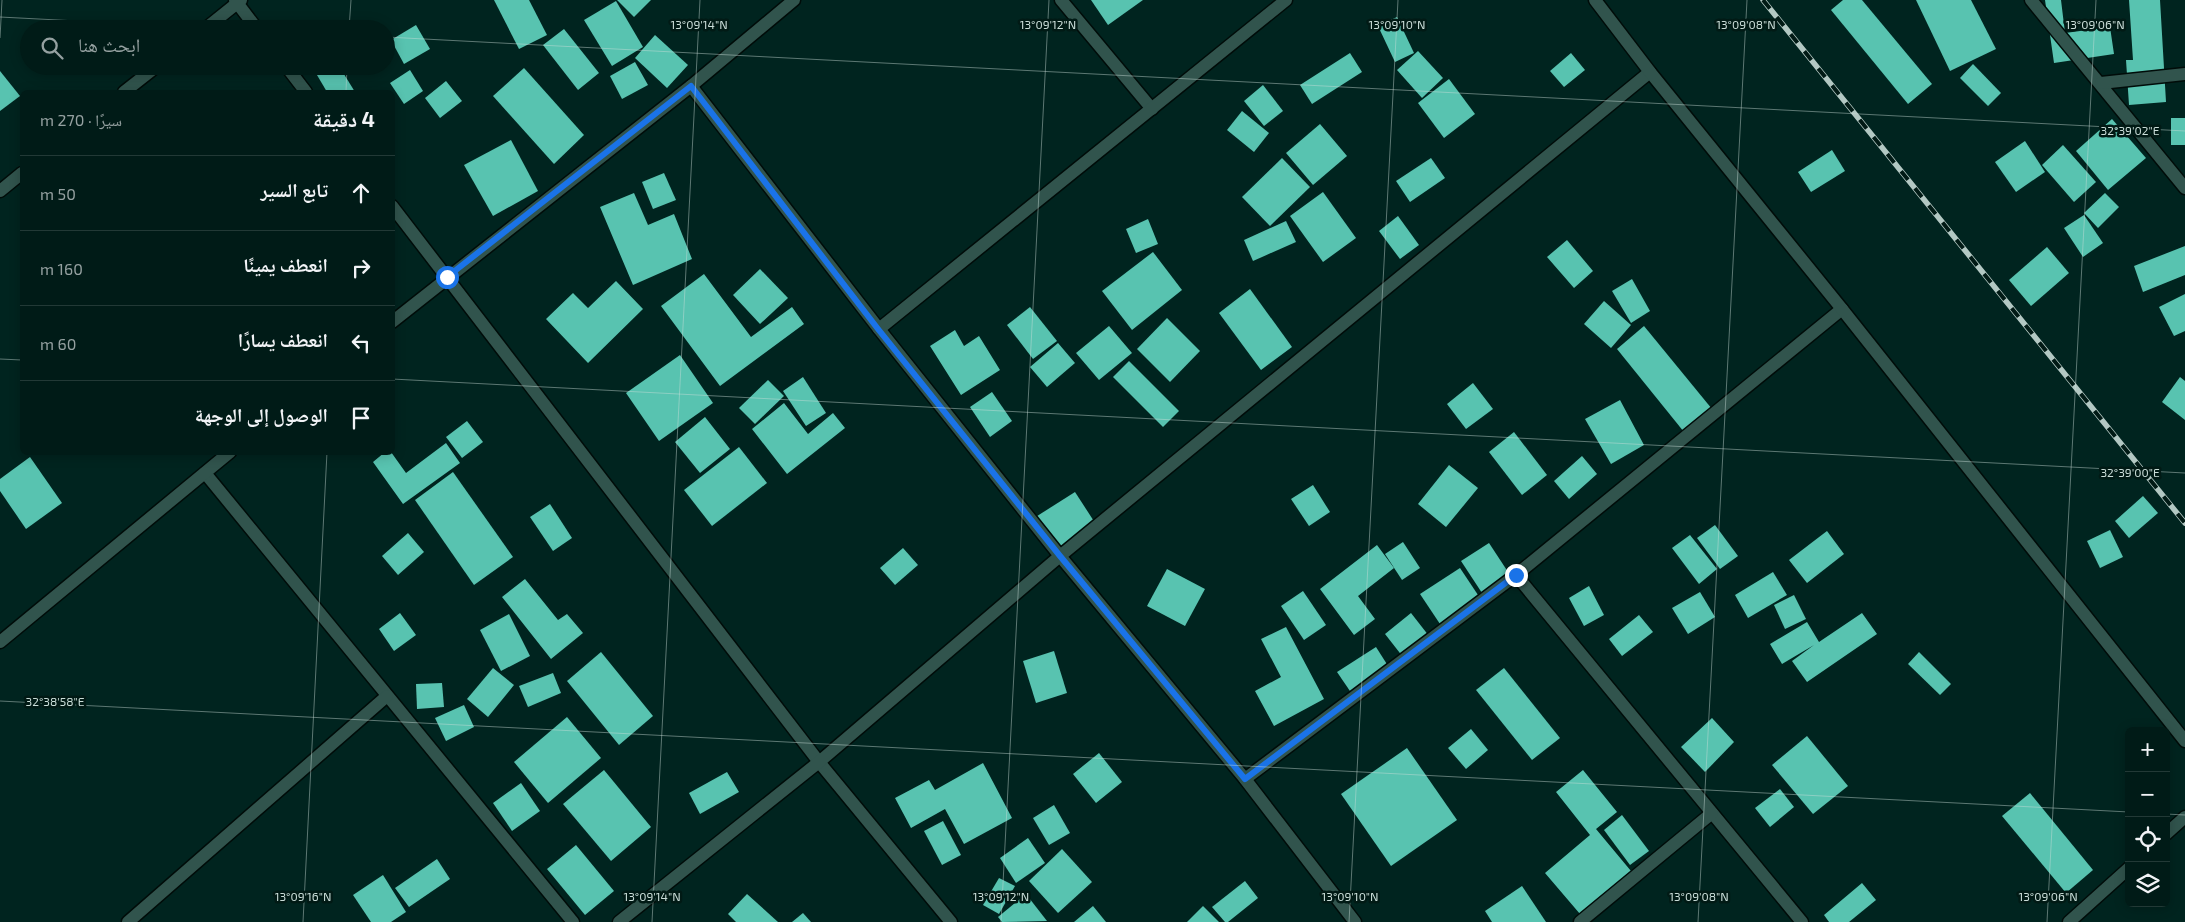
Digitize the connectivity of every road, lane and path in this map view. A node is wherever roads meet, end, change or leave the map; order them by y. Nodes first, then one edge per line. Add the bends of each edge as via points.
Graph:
1 (794, 0) edge
2 (1061, 0) edge
3 (1286, 0) edge
4 (1595, 0) edge
5 (2031, 0) edge
6 (238, 1) edge
7 (216, 20) edge
8 (251, 20) edge
9 (1650, 72) junction
10 (2185, 74) edge
11 (146, 75) edge
12 (293, 75) edge
13 (2100, 83) junction
14 (691, 86) junction
15 (127, 90) edge
16 (304, 90) edge
17 (1152, 109) junction
18 (20, 175) edge
19 (2185, 188) edge
20 (0, 190) edge
21 (395, 210) edge
22 (447, 277) junction
23 (1842, 309) junction
24 (395, 320) edge
25 (878, 329) junction
26 (226, 455) edge
27 (205, 473) junction
28 (1060, 556) junction
29 (1516, 575) junction
30 (0, 642) edge
31 (387, 696) junction
32 (2185, 741) edge
33 (819, 762) junction
34 (1245, 779) junction
35 (1712, 813) junction
36 (2185, 817) edge
37 (2170, 830) edge
38 (2125, 872) edge
39 (128, 922) edge
40 (573, 922) edge
41 (619, 922) edge
42 (951, 922) edge
43 (1355, 922) edge
44 (1580, 922) edge
45 (1802, 922) edge
46 (2069, 922) edge

1 - 14 street
2 - 17 street
3 - 17 street
4 - 9 street
5 - 13 street
6 - 7 street
6 - 8 street
9 - 23 street
9 - 28 street
10 - 13 street
11 - 15 street
12 - 16 street
13 - 19 street
14 - 22 street
14 - 25 street
17 - 25 street
18 - 20 street
21 - 22 street
22 - 24 street
22 - 33 street
23 - 29 street
23 - 32 street
25 - 28 street
26 - 27 street
27 - 30 street
27 - 31 street
28 - 33 street
28 - 34 street
29 - 34 street
29 - 35 street
31 - 39 street
31 - 40 street
33 - 41 street
33 - 42 street
34 - 43 street
35 - 44 street
35 - 45 street
36 - 37 street
38 - 46 street

